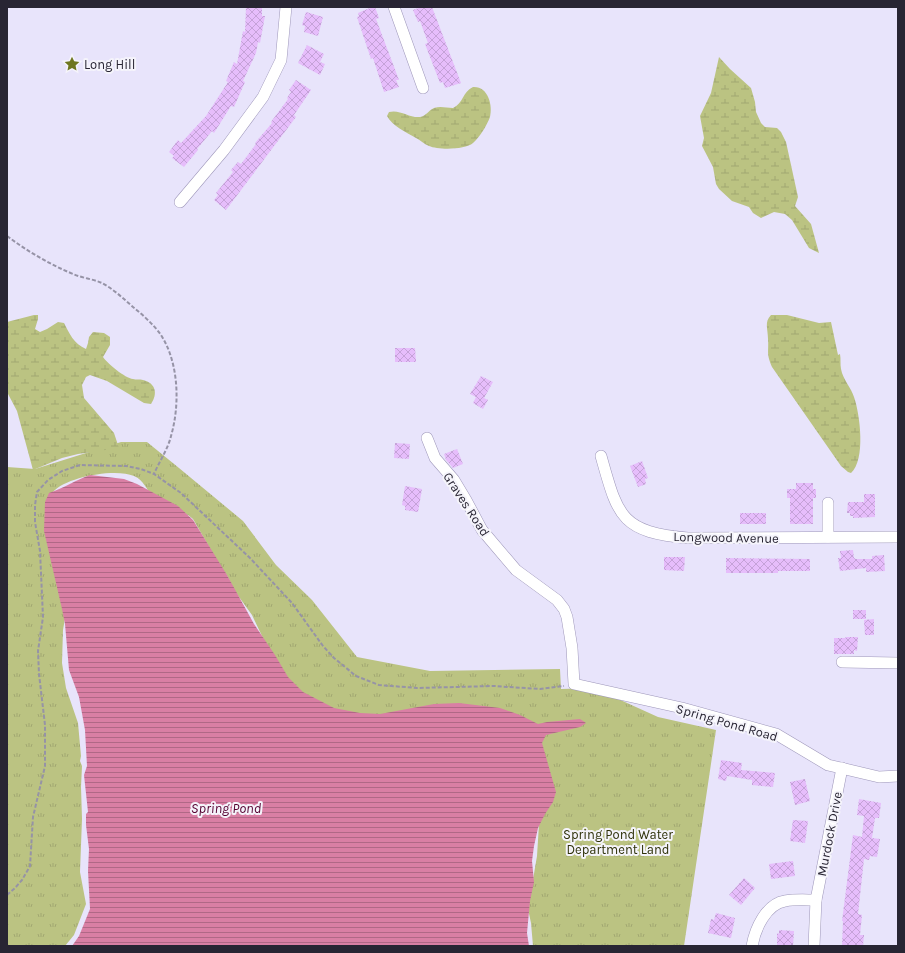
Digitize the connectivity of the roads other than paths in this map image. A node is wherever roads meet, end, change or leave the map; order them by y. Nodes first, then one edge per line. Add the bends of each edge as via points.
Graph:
1 (286, 7) edge
2 (394, 7) edge
3 (423, 88) dead end
4 (180, 202) dead end
5 (427, 438) dead end
6 (601, 456) dead end
7 (828, 503) dead end
8 (828, 537) junction
9 (898, 537) edge
10 (842, 662) dead end
11 (898, 663) edge
12 (574, 684) joint
13 (842, 768) junction
14 (898, 776) edge
15 (816, 900) junction
16 (752, 946) edge
17 (814, 946) edge

1 - 4 street via 281,60 263,96 224,150
2 - 3 street
5 - 12 street, Graves Road via 435,458 458,487 482,530 516,570 557,600 564,609 572,648
6 - 8 street, Longwood Avenue via 620,512 637,527 648,531 664,536 688,538
7 - 8 street
8 - 9 street, Longwood Avenue
10 - 11 street
12 - 13 street, Spring Pond Road via 682,708 776,734 828,765
13 - 14 street, Spring Pond Road via 879,777
13 - 15 street, Murdock Drive
15 - 16 street via 785,900 776,904 760,923
15 - 17 street, Murdock Drive

